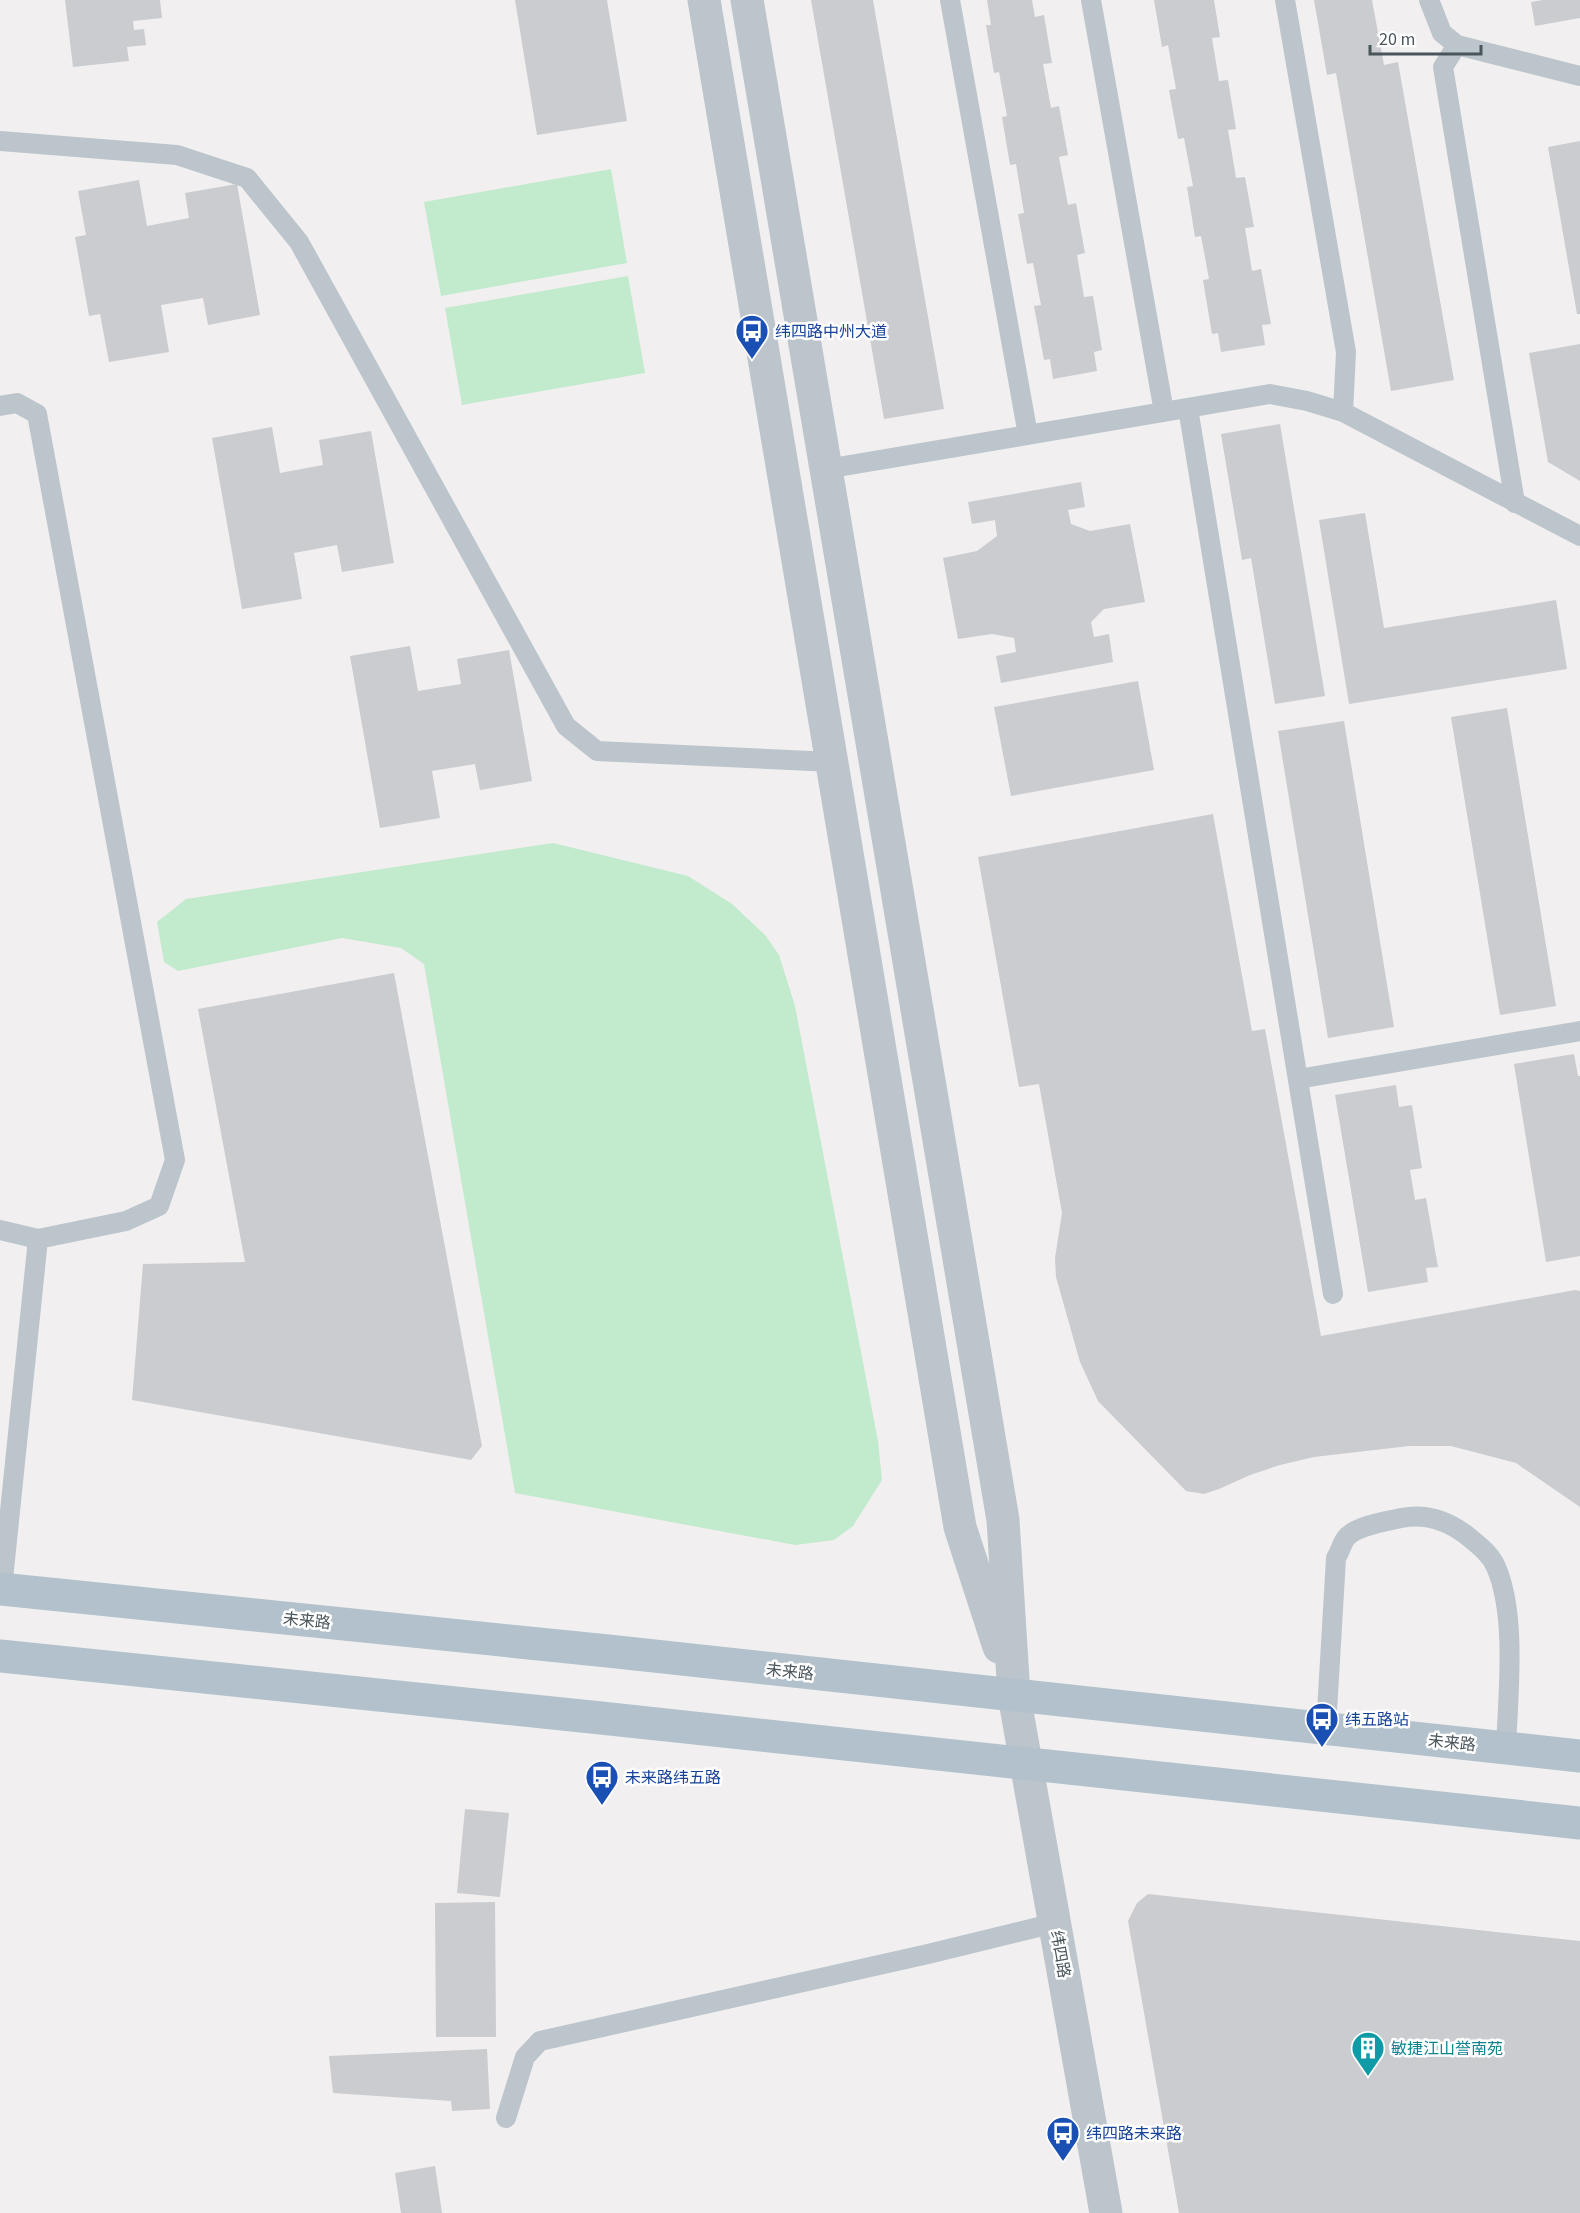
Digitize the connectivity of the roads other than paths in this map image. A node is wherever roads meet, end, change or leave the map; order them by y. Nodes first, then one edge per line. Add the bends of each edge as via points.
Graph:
1 (704, 0) edge
2 (747, 0) edge
3 (950, 0) edge
4 (1091, 0) edge
5 (1285, 0) edge
6 (1428, 0) edge
7 (1456, 45) junction
8 (1580, 76) edge
9 (0, 141) edge
10 (0, 406) edge
11 (1188, 408) junction
12 (1164, 412) junction
13 (1342, 412) junction
14 (1028, 435) junction
15 (826, 469) junction
16 (1515, 502) junction
17 (1580, 536) edge
18 (832, 762) junction
19 (1580, 1031) edge
20 (1298, 1079) junction
21 (0, 1230) edge
22 (38, 1239) junction
23 (1333, 1294) dead end
24 (1, 1589) edge
25 (0, 1656) edge
26 (1014, 1695) junction
27 (1326, 1729) junction
28 (1506, 1748) junction
29 (1580, 1756) edge
30 (1027, 1764) junction
31 (1580, 1823) edge
32 (1055, 1923) junction
33 (506, 2118) dead end
34 (1106, 2213) edge

1 - 18 street
2 - 15 street
3 - 14 lane
4 - 12 lane
5 - 13 lane via 1346,352
6 - 7 lane via 1442,33
7 - 8 lane
7 - 16 lane via 1443,67
9 - 18 lane via 177,155 247,178 298,242 566,726 597,751
10 - 22 lane via 17,403 37,414 175,1160 159,1206 126,1221
11 - 12 lane
11 - 13 lane via 1270,394
11 - 20 lane
12 - 14 lane
13 - 16 lane
14 - 15 lane
15 - 26 street via 1003,1520
16 - 17 lane
18 - 26 street via 960,1527
19 - 20 lane
20 - 23 lane
21 - 22 lane
22 - 24 lane
24 - 26 main road, 未来路
25 - 30 main road
26 - 27 main road, 未来路
26 - 30 street, 纬四路
27 - 28 main road, 未来路
27 - 28 lane via 1336,1558 1347,1535 1375,1523 1413,1516 1438,1518 1482,1548 1495,1566 1504,1596 1510,1659
28 - 29 main road, 未来路
30 - 31 main road
30 - 32 street, 纬四路
32 - 33 lane via 540,2042 525,2057
32 - 34 street, 纬四路

